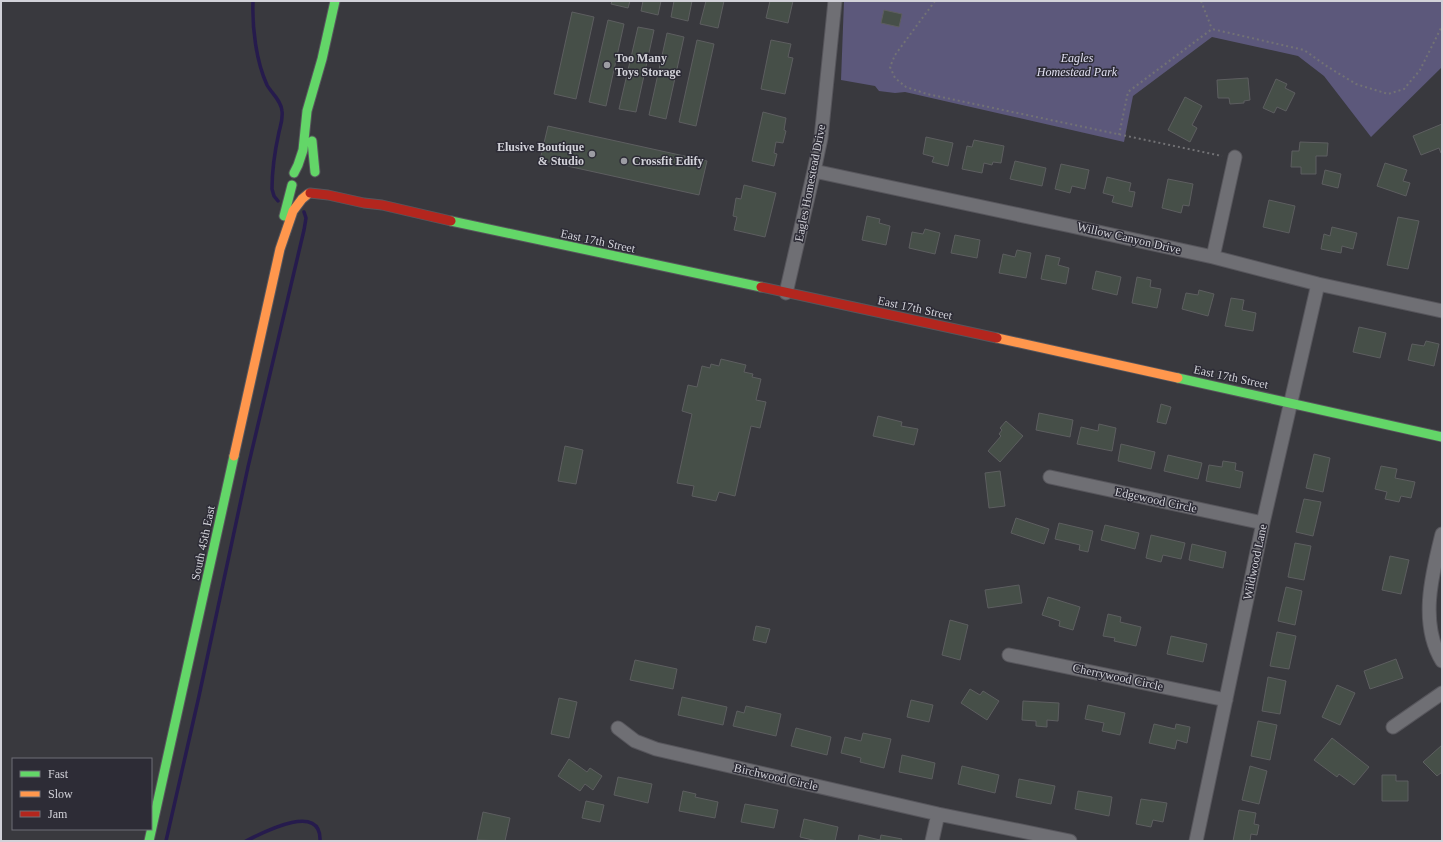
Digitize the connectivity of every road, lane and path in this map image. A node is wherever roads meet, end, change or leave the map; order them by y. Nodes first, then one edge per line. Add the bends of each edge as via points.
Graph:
1 (335, 1) edge
2 (835, 1) edge
3 (935, 1) edge
4 (1201, 1) edge
5 (1442, 26) edge
6 (1212, 28) junction
7 (320, 66) junction
8 (1119, 135) junction
9 (1235, 157) joint
10 (814, 172) junction
11 (294, 173) junction
12 (318, 179) junction
13 (292, 185) junction
14 (342, 189) dead end
15 (309, 194) junction
16 (382, 205) junction
17 (280, 249) junction
18 (1213, 257) junction
19 (1318, 284) junction
20 (786, 293) junction
21 (1442, 311) edge
22 (1290, 402) junction
23 (1442, 437) edge
24 (1050, 477) dead end
25 (1263, 523) junction
26 (1442, 534) edge
27 (1009, 655) dead end
28 (1442, 661) edge
29 (1442, 692) edge
30 (1226, 700) junction
31 (1393, 727) dead end
32 (618, 728) dead end
33 (938, 814) junction
34 (152, 827) edge
35 (151, 830) edge
36 (149, 841) edge
37 (932, 841) edge
38 (1070, 841) edge
39 (1196, 841) edge

1 - 7 main road
2 - 10 street, Eagles Homestead Drive via 821,138
3 - 8 path via 892,61 890,67 895,78 906,87 927,94
4 - 6 path
5 - 6 path via 1420,70 1404,89 1388,94 1356,84 1304,50
6 - 8 path via 1128,92
7 - 11 main road via 305,121 302,157
7 - 12 main road via 312,145
8 - 9 path via 1217,156
9 - 18 street
10 - 18 street, Willow Canyon Drive
10 - 20 street, Eagles Homestead Drive
11 - 12 main road via 306,168
11 - 13 main road
12 - 15 main road via 316,189
13 - 15 main road via 300,194
13 - 17 main road, South 45th East via 282,223
14 - 16 main road, East 17th Street
15 - 16 main road, East 17th Street via 328,194 367,204
15 - 17 main road, South 45th East via 296,204
16 - 20 main road, East 17th Street
17 - 34 main road, South 45th East
18 - 19 street, Willow Canyon Drive
19 - 21 street, Willow Canyon Drive
19 - 22 street, Wildwood Lane
20 - 22 main road, East 17th Street
22 - 23 main road, East 17th Street
22 - 25 street, Wildwood Lane
24 - 25 street, Edgewood Circle
25 - 30 street, Wildwood Lane
26 - 28 street via 1430,599 1431,635
27 - 30 street, Cherrywood Circle
29 - 31 street
30 - 39 street, Wildwood Lane
32 - 33 street, Birchwood Circle via 635,741 656,749
33 - 37 street
33 - 38 street
35 - 36 main road, South 45th East

